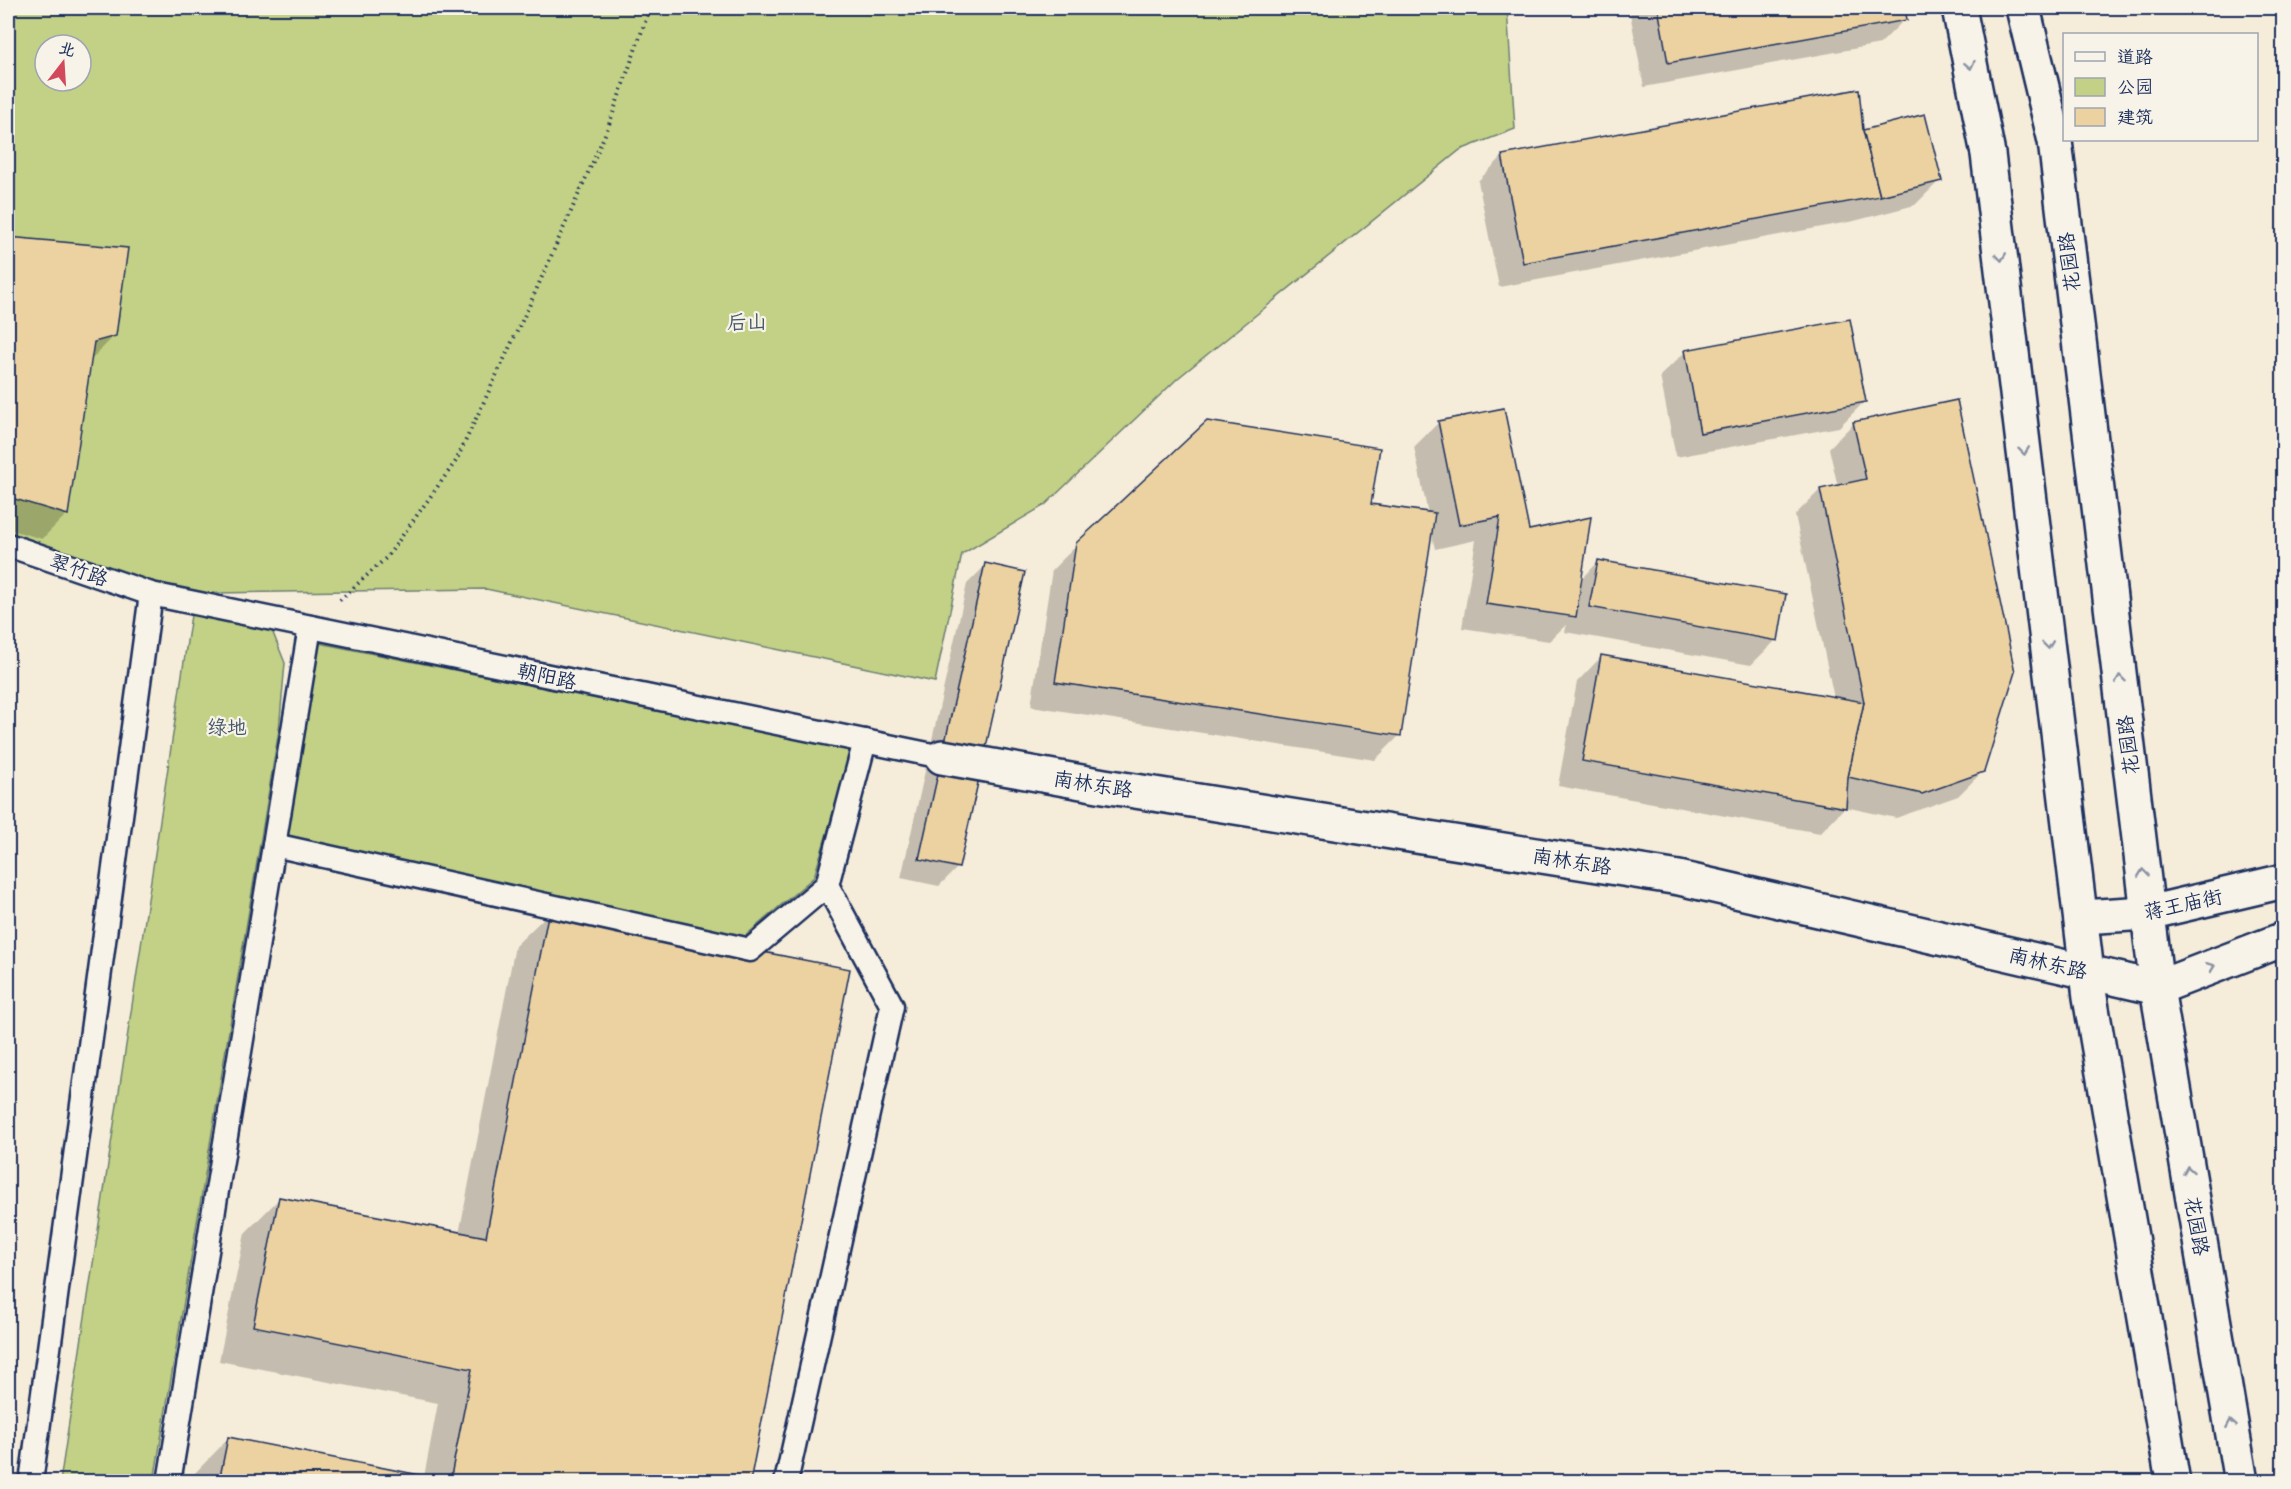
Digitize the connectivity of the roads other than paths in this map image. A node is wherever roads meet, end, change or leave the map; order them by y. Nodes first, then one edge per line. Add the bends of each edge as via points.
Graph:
1 (1959, 8) edge
2 (2023, 8) edge
3 (8, 545) edge
4 (151, 594) junction
5 (310, 627) junction
6 (865, 741) junction
7 (942, 757) joint
8 (274, 845) junction
9 (2283, 881) edge
10 (827, 885) junction
11 (2148, 913) junction
12 (2080, 917) junction
13 (2283, 939) edge
14 (2087, 972) junction
15 (2157, 988) junction
16 (31, 1482) edge
17 (169, 1482) edge
18 (786, 1482) edge
19 (2173, 1482) edge
20 (2241, 1482) edge

1 -> 12 street via 1988,154
11 -> 2 street, 花园路 via 2055,141
3 - 4 lane, 翠竹路
4 - 5 lane, 朝阳路
4 - 16 lane
5 - 6 lane, 朝阳路
5 - 8 lane
6 - 7 lane, 朝阳路
6 - 10 lane
7 - 14 street, 南林东路 via 1679,878
8 - 10 lane via 750,950
8 - 17 lane
9 - 11 street, 蒋王庙街
10 - 18 lane via 892,1006
11 - 12 street, 蒋王庙街
11 - 15 street, 花园路
12 - 14 street
15 -> 13 street
14 - 15 street, 南林东路
14 - 19 street
20 -> 15 street, 花园路

